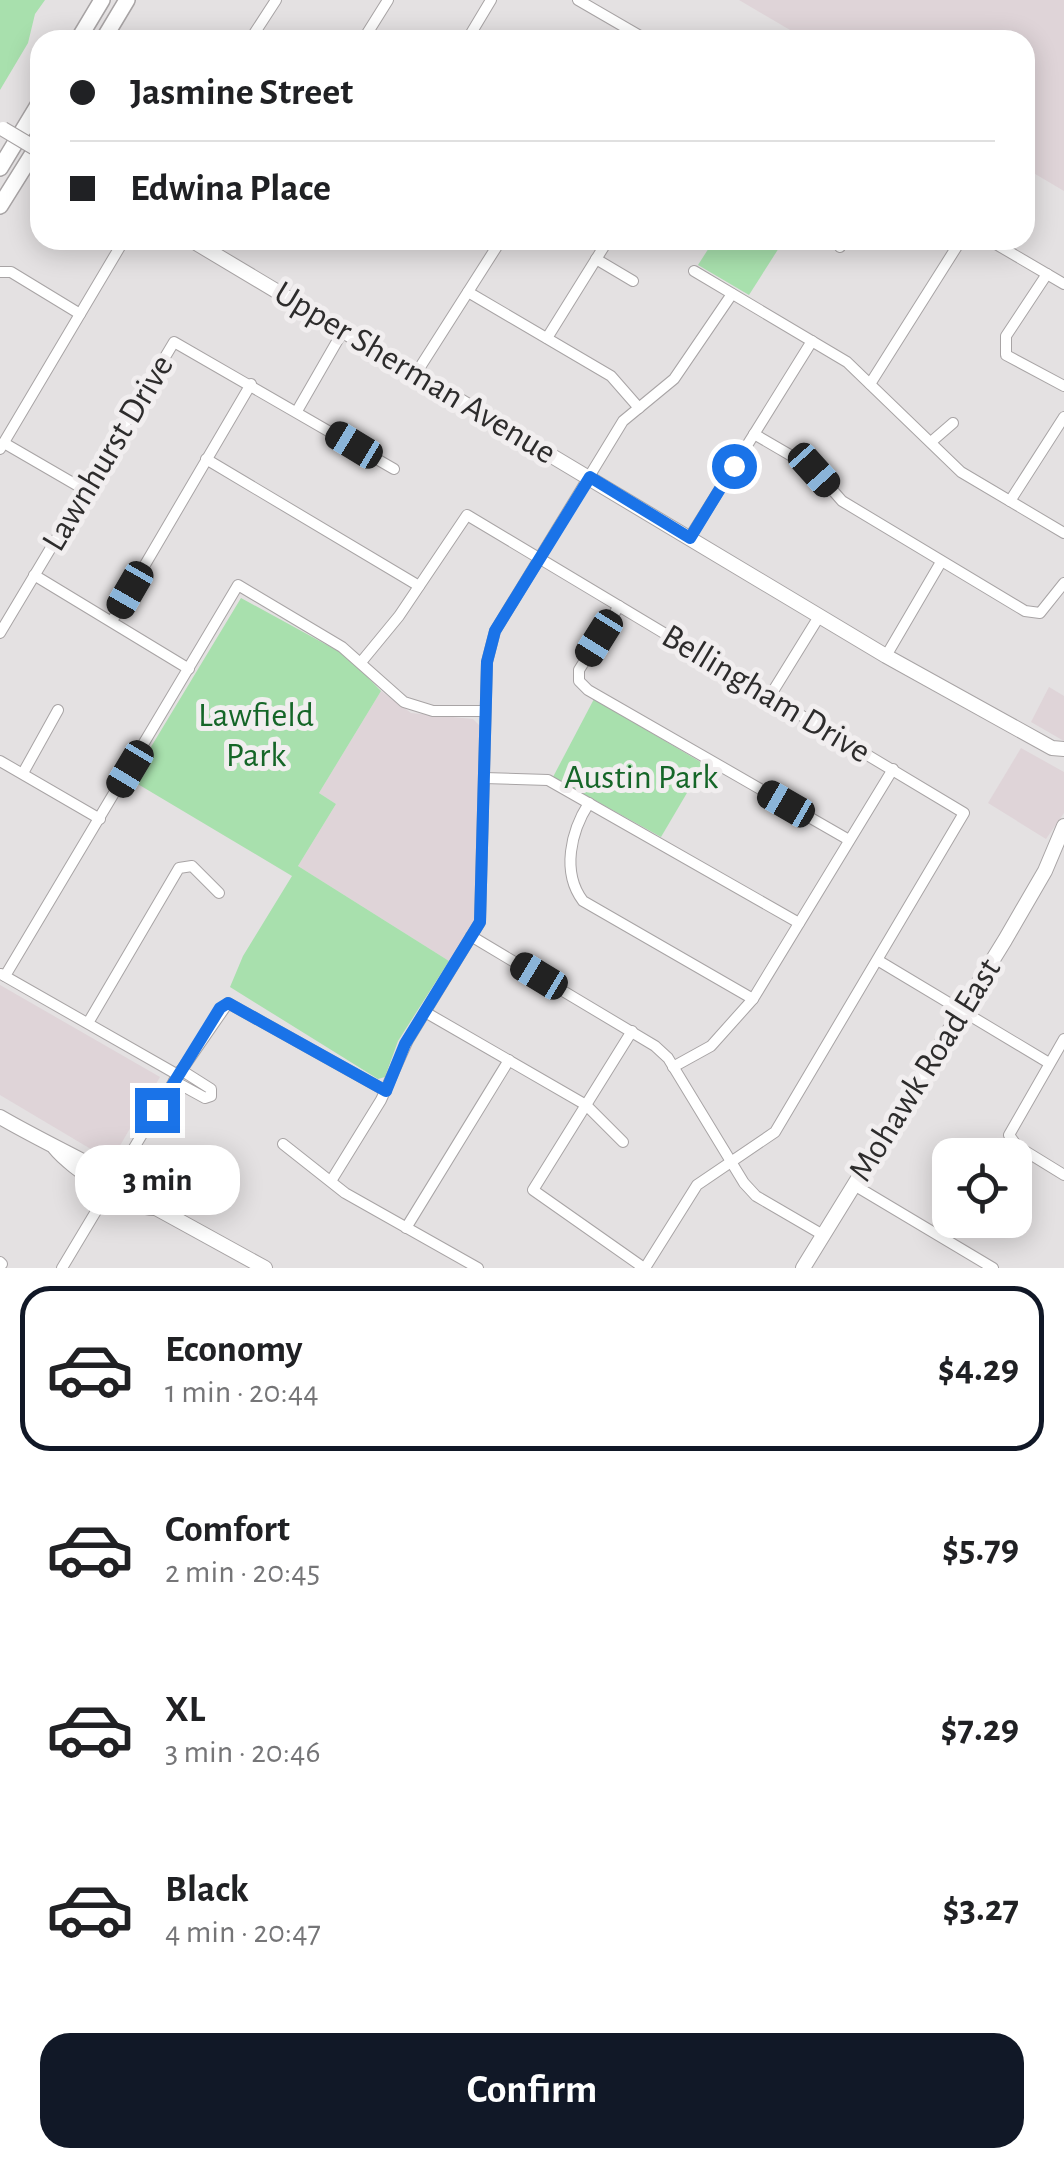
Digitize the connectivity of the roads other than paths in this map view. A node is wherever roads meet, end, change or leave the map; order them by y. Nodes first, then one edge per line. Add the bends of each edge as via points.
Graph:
1 (102, 0) edge
2 (127, 0) edge
3 (276, 0) edge
4 (388, 0) edge
5 (491, 0) edge
6 (578, 0) edge
7 (84, 30) edge
8 (109, 30) edge
9 (256, 30) edge
10 (369, 30) edge
11 (473, 30) edge
12 (621, 30) edge
13 (30, 118) edge
14 (1, 128) edge
15 (30, 145) edge
16 (30, 158) edge
17 (0, 168) edge
18 (0, 206) edge
19 (118, 250) edge
20 (206, 250) edge
21 (494, 250) edge
22 (602, 250) edge
23 (955, 250) edge
24 (1006, 250) edge
25 (596, 259) junction
26 (694, 271) dead end
27 (0, 272) edge
28 (1047, 274) junction
29 (633, 282) dead end
30 (1064, 284) edge
31 (468, 292) junction
32 (732, 294) junction
33 (80, 314) junction
34 (343, 331) junction
35 (546, 338) junction
36 (812, 341) junction
37 (414, 375) junction
38 (252, 384) junction
39 (870, 384) junction
40 (1064, 386) edge
41 (639, 408) junction
42 (297, 411) junction
43 (1064, 417) edge
44 (953, 423) dead end
45 (754, 434) junction
46 (931, 442) junction
47 (2, 446) edge
48 (206, 460) junction
49 (394, 469) dead end
50 (590, 477) junction
51 (85, 490) junction
52 (1010, 501) junction
53 (1064, 533) edge
54 (690, 538) junction
55 (538, 558) junction
56 (942, 562) junction
57 (34, 575) junction
58 (1064, 584) edge
59 (419, 586) junction
60 (619, 606) junction
61 (820, 615) junction
62 (112, 621) junction
63 (0, 633) edge
64 (886, 656) junction
65 (362, 661) junction
66 (189, 668) junction
67 (770, 696) junction
68 (58, 710) dead end
69 (485, 711) junction
70 (1058, 749) edge
71 (0, 761) edge
72 (1064, 762) edge
73 (893, 770) junction
74 (22, 773) junction
75 (484, 778) junction
76 (588, 803) junction
77 (100, 819) junction
78 (1064, 826) edge
79 (849, 840) junction
80 (1064, 848) edge
81 (1045, 871) junction
82 (220, 894) dead end
83 (800, 923) junction
84 (471, 936) junction
85 (879, 961) junction
86 (3, 975) edge
87 (753, 999) junction
88 (962, 1010) junction
89 (425, 1012) junction
90 (88, 1024) junction
91 (632, 1032) junction
92 (1064, 1039) edge
93 (508, 1060) junction
94 (1049, 1062) junction
95 (673, 1068) junction
96 (178, 1075) junction
97 (386, 1091) junction
98 (586, 1105) junction
99 (0, 1117) edge
100 (623, 1142) dead end
101 (283, 1144) dead end
102 (730, 1163) junction
103 (1064, 1175) edge
104 (331, 1182) junction
105 (113, 1183) junction
106 (854, 1185) junction
107 (406, 1228) junction
108 (823, 1235) junction
109 (474, 1267) edge
110 (62, 1268) edge
111 (264, 1268) edge
112 (644, 1268) edge
113 (802, 1268) edge
114 (993, 1268) edge

1 - 7 highway
2 - 8 highway
3 - 9 street
4 - 10 street
5 - 11 street
6 - 12 street
13 - 17 highway
14 - 15 main road, bridge
16 - 18 highway
19 - 33 street
20 - 34 main road, Upper Sherman Avenue
21 - 31 street
22 - 25 street
23 - 39 street
24 - 28 street
25 - 29 street
25 - 35 street
26 - 32 street
27 - 33 street
28 - 30 street
28 - 40 street via 1006,336 1006,355
31 - 35 street
31 - 37 street
32 - 36 street
32 - 41 street via 684,368
33 - 47 street
34 - 37 main road, Upper Sherman Avenue
34 - 42 street
35 - 41 street via 611,376
36 - 39 street
36 - 45 street
37 - 50 main road, Upper Sherman Avenue
38 - 42 street, Lawnhurst Drive
38 - 48 street
38 - 51 street, Lawnhurst Drive via 174,342
39 - 46 street
41 - 50 street
42 - 49 street, Lawnhurst Drive
43 - 52 street
44 - 46 street
45 - 54 street
45 - 56 street via 814,470 842,501
46 - 52 street via 961,472
47 - 51 street
48 - 59 street
48 - 62 street
50 - 54 main road, Upper Sherman Avenue
50 - 55 street
51 - 57 street, Lawnhurst Drive
52 - 53 street
54 - 61 main road, Upper Sherman Avenue
55 - 59 street, Bellingham Drive via 467,516
55 - 60 street, Bellingham Drive
55 - 69 street via 495,631
56 - 58 street via 1030,614 1045,610
56 - 64 street
57 - 62 street
57 - 63 street, Lawnhurst Drive
59 - 65 street, Bellingham Drive
60 - 67 street, Bellingham Drive
60 - 79 street via 579,670 579,681
61 - 64 main road, Upper Sherman Avenue
61 - 67 street
62 - 66 street
64 - 70 main road, Upper Sherman Avenue
65 - 66 street via 238,585
65 - 69 street via 404,702 434,711
66 - 77 street
67 - 73 street, Bellingham Drive
68 - 74 street
69 - 75 street
70 - 72 main road, Upper Sherman Avenue
71 - 74 street
73 - 79 street
73 - 85 street, Bellingham Drive via 964,818
74 - 77 street
75 - 76 street via 548,780
75 - 84 street via 482,912
76 - 83 street
76 - 87 street via 572,834 573,888 583,901
77 - 86 street
78 - 81 main road, Mohawk Road East
79 - 83 street
80 - 81 main road, Mohawk Road East
81 - 88 main road, Mohawk Road East
82 - 90 street via 192,866 179,868
83 - 87 street
84 - 89 street
84 - 91 street
85 - 88 street
85 - 102 street via 775,1132
86 - 90 street
87 - 95 street via 720,1038
88 - 94 street
88 - 106 main road, Mohawk Road East
89 - 93 street
89 - 97 street
90 - 96 street
91 - 95 street
91 - 98 street
92 - 94 street
93 - 98 street
93 - 107 street
94 - 103 street via 1009,1135
95 - 102 street
96 - 97 street via 228,1003
96 - 105 street
97 - 104 street
98 - 100 street
98 - 112 street via 532,1190
99 - 105 main road via 71,1151
101 - 104 street
102 - 108 street via 756,1196
102 - 112 street via 697,1184
104 - 107 street
105 - 110 street
105 - 111 main road
106 - 108 main road, Mohawk Road East
106 - 114 street
107 - 109 street
108 - 113 main road, Mohawk Road East

